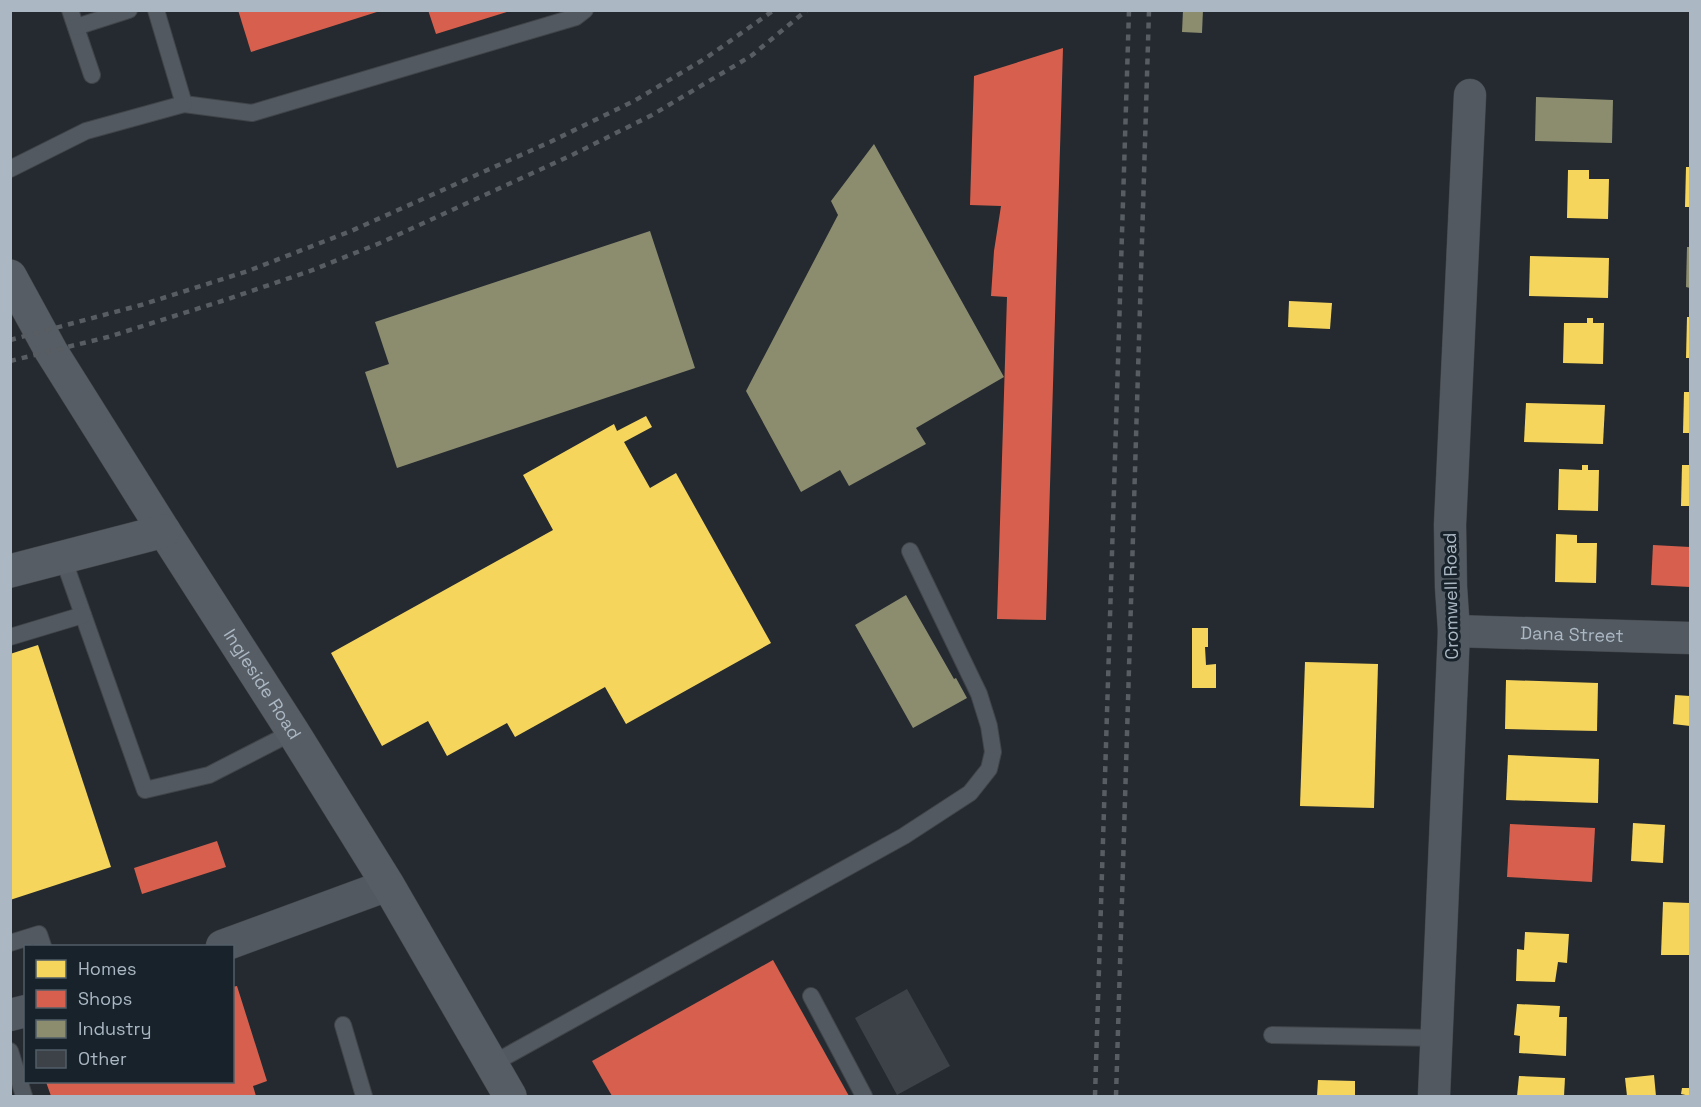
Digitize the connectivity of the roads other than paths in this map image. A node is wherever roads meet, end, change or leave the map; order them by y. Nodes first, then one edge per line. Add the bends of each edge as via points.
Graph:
1 (129, 10) edge
2 (156, 10) edge
3 (585, 10) edge
4 (73, 19) edge
5 (92, 75) dead end
6 (1470, 95) dead end
7 (184, 104) junction
8 (10, 169) edge
9 (10, 276) edge
10 (164, 531) junction
11 (910, 550) dead end
12 (63, 558) junction
13 (10, 572) edge
14 (83, 615) junction
15 (1454, 631) junction
16 (10, 637) edge
17 (1690, 638) edge
18 (293, 732) junction
19 (388, 885) junction
20 (10, 943) edge
21 (44, 945) edge
22 (225, 945) edge
23 (811, 996) dead end
24 (343, 1025) dead end
25 (1272, 1035) dead end
26 (1436, 1038) junction
27 (10, 1051) edge
28 (492, 1064) junction
29 (24, 1096) edge
30 (364, 1096) edge
31 (510, 1096) edge
32 (864, 1096) edge
33 (1434, 1096) edge

1 - 4 lane
2 - 7 lane
3 - 7 lane via 576,17 252,113
4 - 5 lane
6 - 15 street, Cromwell Road via 1450,525
7 - 8 lane via 86,131
9 - 10 street, Ingleside Road via 51,351
10 - 12 street
10 - 18 street, Ingleside Road
11 - 28 lane via 979,694 990,726 993,752 989,769 969,793 904,837
12 - 13 street
12 - 14 lane
14 - 16 lane
14 - 18 lane via 145,790 209,775
15 - 17 street, Dana Street
15 - 26 street, Cromwell Road
18 - 19 street, Ingleside Road
19 - 22 street
19 - 28 street, Ingleside Road
20 - 21 lane via 39,934
23 - 32 lane
24 - 30 lane
25 - 26 lane
26 - 33 street, Cromwell Road
27 - 29 lane
28 - 31 street, Ingleside Road

